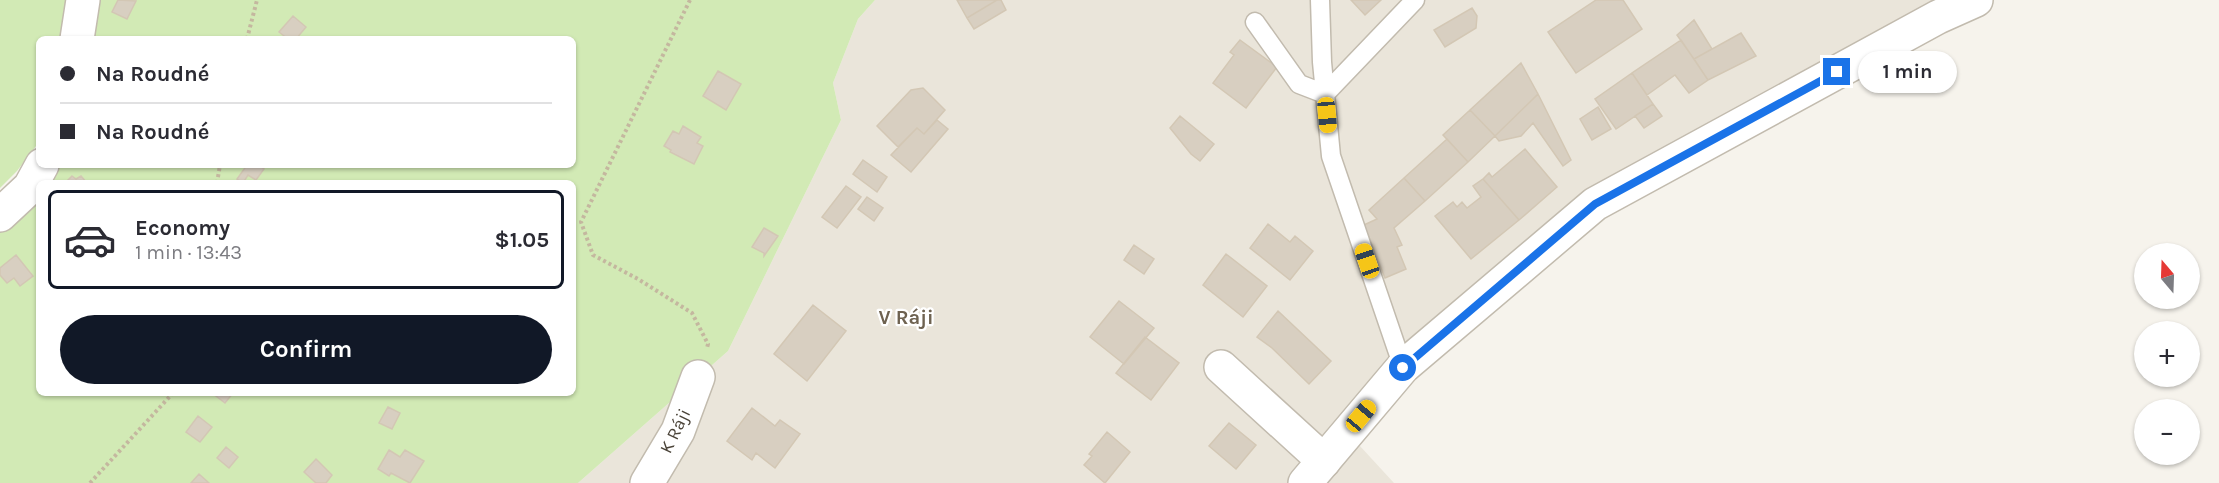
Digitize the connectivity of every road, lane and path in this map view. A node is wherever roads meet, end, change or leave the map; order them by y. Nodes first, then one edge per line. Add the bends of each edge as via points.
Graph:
1 (83, 0) edge
2 (257, 0) edge
3 (690, 0) edge
4 (1320, 0) edge
5 (1415, 0) edge
6 (1976, 0) edge
7 (1255, 22) dead end
8 (77, 36) edge
9 (248, 36) edge
10 (1325, 94) junction
11 (40, 168) edge
12 (0, 215) edge
13 (1221, 367) dead end
14 (1403, 368) junction
15 (698, 377) joint
16 (169, 396) edge
17 (1314, 472) edge
18 (90, 483) edge
19 (647, 483) edge

1 - 8 street
2 - 9 path
3 - 15 path via 581,222 593,255 692,313 708,344
4 - 10 lane
5 - 10 lane
6 - 14 street via 1595,204
7 - 10 lane via 1299,84
10 - 14 lane via 1331,156
11 - 12 street via 30,187
13 - 17 street
14 - 17 street
15 - 19 street, K Ráji via 678,431
16 - 18 path

